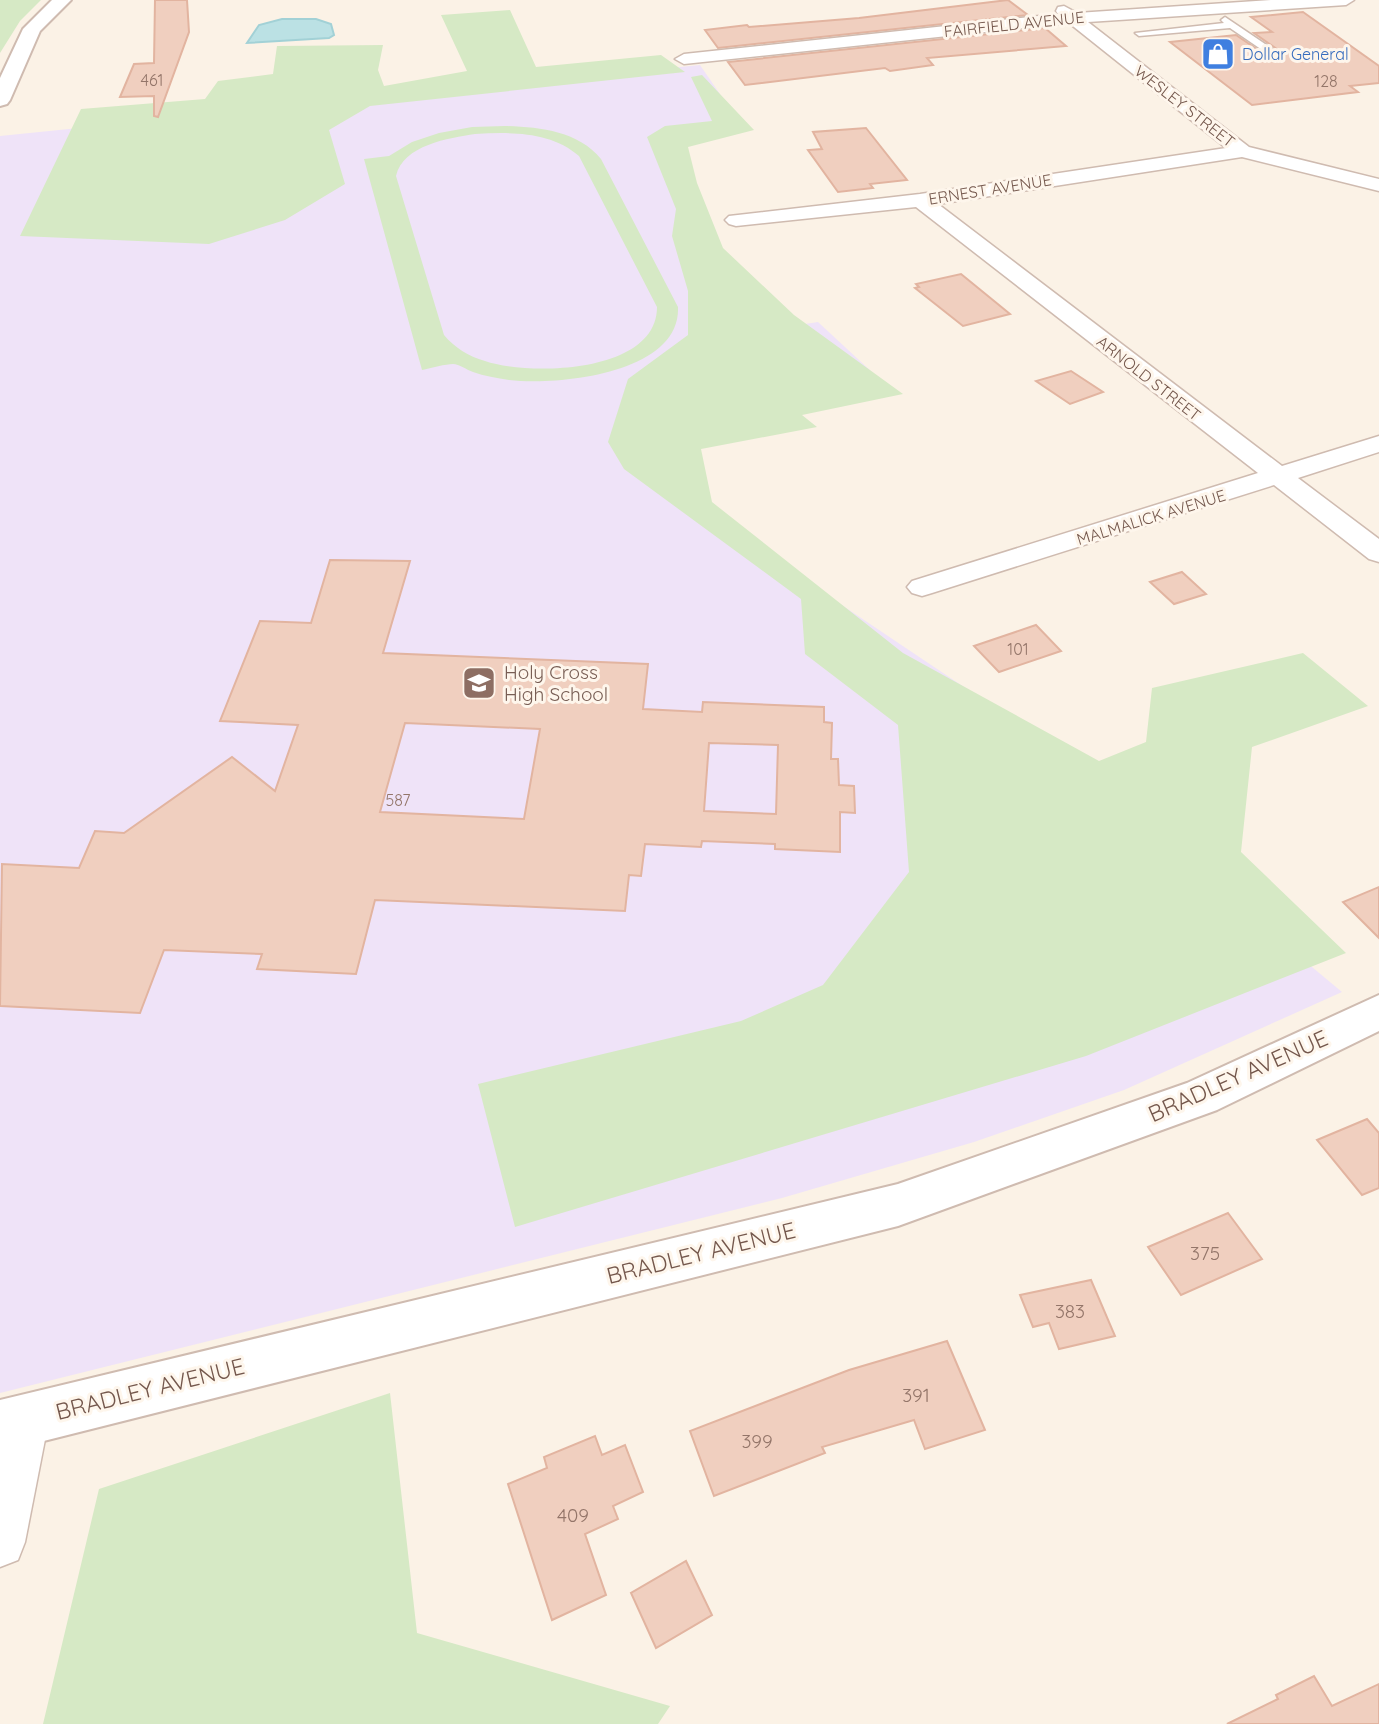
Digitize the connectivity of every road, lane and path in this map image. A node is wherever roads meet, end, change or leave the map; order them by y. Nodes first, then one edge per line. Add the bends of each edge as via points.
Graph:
1 (62, 0) edge
2 (1051, 0) edge
3 (1346, 0) edge
4 (1208, 9) junction
5 (1072, 18) junction
6 (1233, 25) junction
7 (1139, 33) dead end
8 (1275, 54) dead end
9 (684, 59) dead end
10 (0, 100) edge
11 (1242, 151) junction
12 (1379, 185) edge
13 (920, 200) junction
14 (736, 220) dead end
15 (1379, 444) edge
16 (1278, 478) junction
17 (1379, 553) edge
18 (922, 587) dead end
19 (1379, 1012) edge
20 (13, 1422) edge
21 (0, 1542) edge

1 - 10 street via 32,29
2 - 5 street, WESLEY STREET
3 - 4 street, FAIRFIELD AVENUE
4 - 5 street, FAIRFIELD AVENUE
4 - 6 lane
5 - 9 street, FAIRFIELD AVENUE
5 - 11 street, WESLEY STREET
6 - 7 lane
6 - 8 lane
11 - 12 street, WESLEY STREET
11 - 13 street, ERNEST AVENUE
13 - 14 street, ERNEST AVENUE
13 - 16 street, ARNOLD STREET
15 - 16 street, MALMALICK AVENUE
16 - 17 street, ARNOLD STREET
16 - 18 street, MALMALICK AVENUE
19 - 20 street, BRADLEY AVENUE via 1201,1097 898,1205
20 - 21 street

